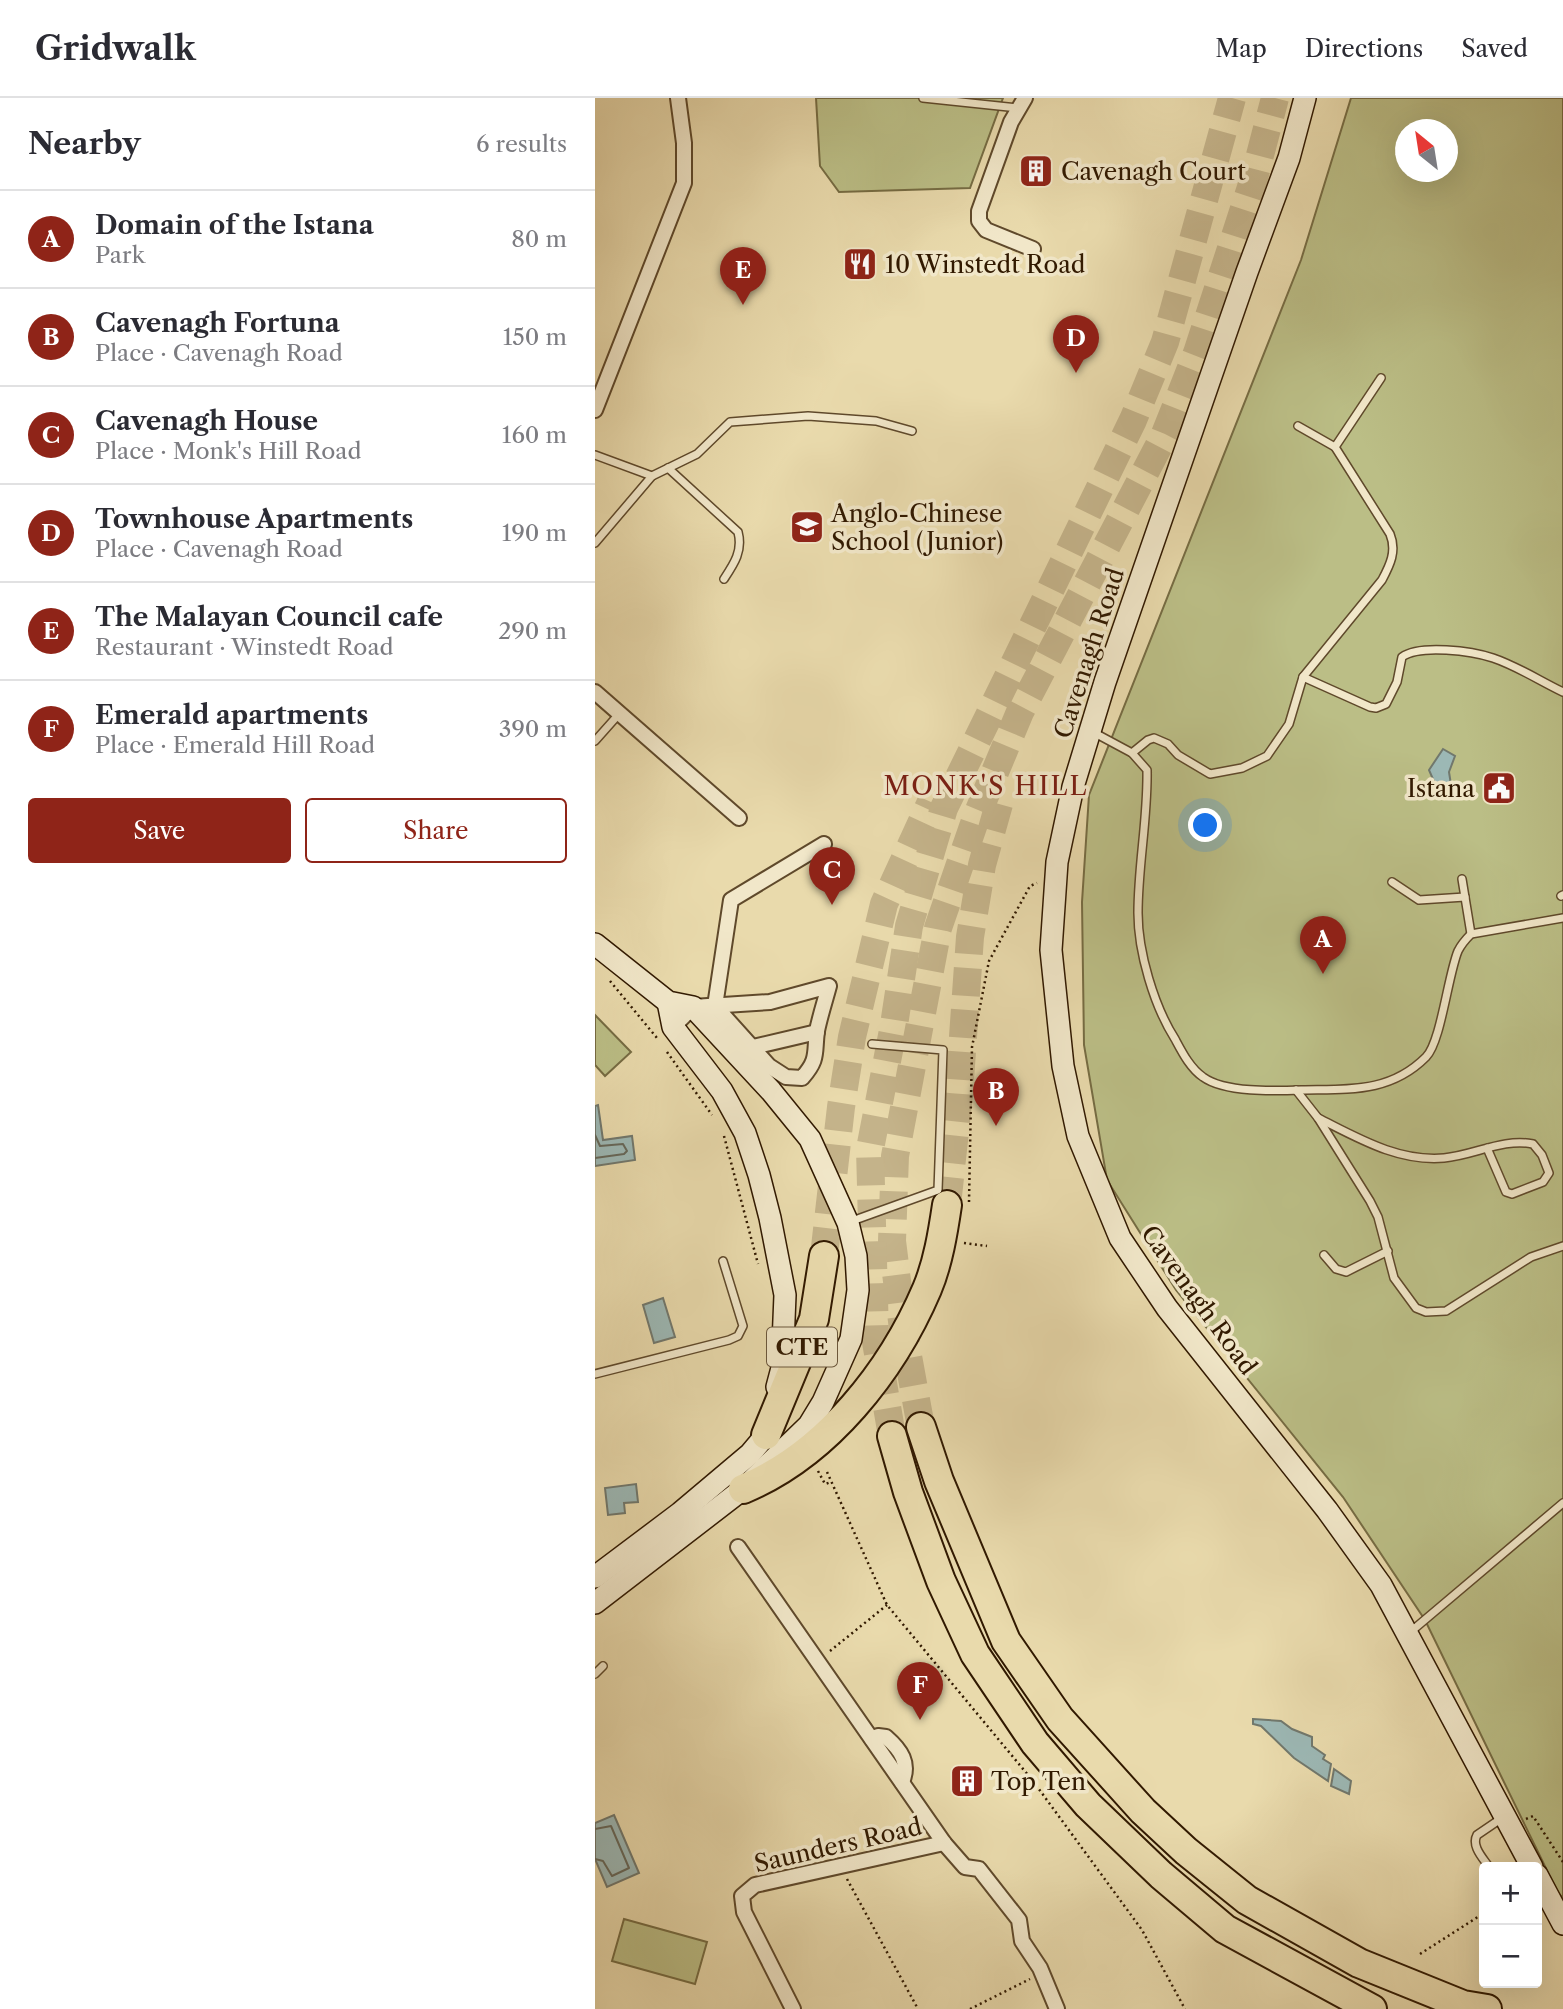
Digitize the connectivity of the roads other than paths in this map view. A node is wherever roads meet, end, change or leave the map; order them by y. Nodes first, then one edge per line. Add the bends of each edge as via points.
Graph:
1 (678, 98) edge
2 (923, 98) edge
3 (1305, 98) edge
4 (1022, 103) edge
5 (1033, 248) dead end
6 (1381, 378) dead end
7 (595, 410) edge
8 (1298, 426) dead end
9 (912, 431) dead end
10 (1335, 447) junction
11 (595, 455) edge
12 (668, 468) junction
13 (652, 476) junction
14 (595, 543) edge
15 (724, 579) dead end
16 (1303, 677) junction
17 (595, 692) edge
18 (1563, 692) edge
19 (619, 714) junction
20 (1091, 731) junction
21 (596, 738) edge
22 (1132, 753) junction
23 (739, 818) dead end
24 (824, 844) dead end
25 (1462, 879) dead end
26 (1392, 882) dead end
27 (1465, 897) junction
28 (1563, 918) edge
29 (1471, 934) junction
30 (595, 944) edge
31 (668, 1002) junction
32 (715, 1006) junction
33 (693, 1007) junction
34 (817, 1032) junction
35 (665, 1033) junction
36 (871, 1044) dead end
37 (753, 1047) junction
38 (1296, 1090) junction
39 (1318, 1118) junction
40 (1487, 1148) junction
41 (958, 1206) tunnel mouth
42 (848, 1223) junction
43 (1563, 1246) edge
44 (1388, 1251) junction
45 (824, 1255) tunnel mouth
46 (1324, 1255) dead end
47 (723, 1261) dead end
48 (595, 1374) edge
49 (921, 1427) tunnel mouth
50 (766, 1435) junction
51 (892, 1436) tunnel mouth
52 (743, 1489) junction
53 (1563, 1503) edge
54 (738, 1547) dead end
55 (595, 1577) edge
56 (595, 1603) edge
57 (1408, 1633) junction
58 (603, 1666) dead end
59 (595, 1674) edge
60 (1508, 1821) junction
61 (944, 1843) junction
62 (1486, 1862) edge
63 (1529, 1862) edge
64 (1542, 1884) edge
65 (1563, 1924) edge
66 (793, 2009) edge
67 (1057, 2009) edge
68 (1371, 2009) edge
69 (1487, 2009) edge

1 - 7 street via 684,183
2 - 4 lane
3 - 20 street, Cavenagh Road via 1289,158
4 - 5 street via 1011,122 979,221 986,230
6 - 10 lane
8 - 10 lane
9 - 12 lane via 876,421 808,416 730,422 697,454
10 - 16 lane via 1394,545 1382,580
11 - 13 lane
12 - 13 lane
12 - 15 lane via 738,532 737,560
13 - 14 lane
16 - 18 lane via 1376,708 1386,704 1402,657 1442,649 1493,657
16 - 22 lane via 1282,735 1267,756 1242,768 1210,774 1154,738
17 - 19 street
19 - 21 lane
19 - 23 street
20 - 22 lane
20 - 57 street, Cavenagh Road via 1057,862 1051,950 1063,1066 1078,1136 1120,1238 1141,1270 1327,1510 1381,1585
22 - 38 lane via 1147,770 1137,913 1141,947 1169,1030 1203,1078 1238,1088
24 - 32 street via 731,900
25 - 27 lane
26 - 27 lane via 1419,900
27 - 29 lane
28 - 29 lane
29 - 38 lane via 1459,949 1428,1055 1403,1077 1365,1088
30 - 31 street
31 - 33 street
31 - 35 street
32 - 33 street
32 - 34 street via 770,1002 829,986
32 - 37 street
33 - 35 street
33 - 42 street via 810,1139
34 - 37 street
34 - 37 street via 816,1057 802,1078 786,1077
35 - 50 street via 722,1091 745,1133 770,1218 785,1295 782,1368
36 - 42 lane via 943,1050 938,1190
38 - 39 lane
39 - 40 lane via 1408,1158 1444,1158
39 - 44 lane via 1370,1201
40 - 40 lane via 1506,1192 1543,1182 1549,1173 1533,1144 1519,1141
41 - 52 highway via 904,1336 868,1389 824,1437 768,1478
42 - 52 street via 858,1290 851,1339 809,1425
43 - 44 lane via 1531,1258 1436,1313 1409,1301 1394,1278
44 - 46 lane via 1346,1272 1336,1269
45 - 50 highway, CTE via 814,1319
47 - 48 lane via 743,1326 738,1336
49 - 69 highway via 1006,1641 1060,1719 1143,1811 1247,1900 1359,1963 1462,2005
50 - 55 street via 680,1513
51 - 68 highway via 940,1581 975,1654 1035,1743 1088,1805 1225,1929
52 - 56 street
53 - 57 lane
54 - 61 street
57 - 60 street, Cavenagh Road
58 - 59 lane
60 - 62 lane via 1477,1835 1475,1846
60 - 63 street, Cavenagh Road
61 - 66 street, Saunders Road via 755,1885 743,1896 744,1912
61 - 67 street via 965,1867 979,1869 1019,1920 1022,1941
64 - 65 street

